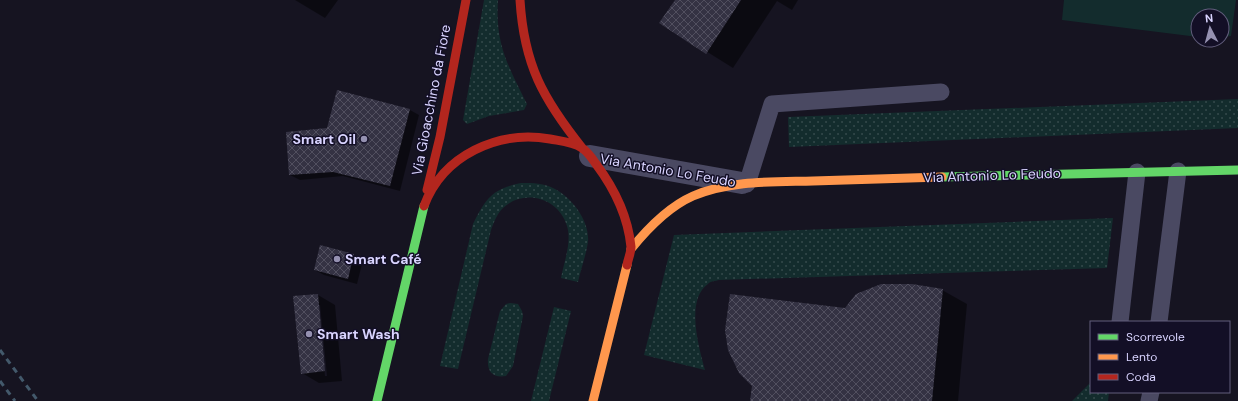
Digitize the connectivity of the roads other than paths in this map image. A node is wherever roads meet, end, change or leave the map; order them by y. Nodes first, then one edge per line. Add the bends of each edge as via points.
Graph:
1 (466, 0) edge
2 (520, 0) edge
3 (941, 92) dead end
4 (586, 152) junction
5 (1238, 170) edge
6 (1178, 171) junction
7 (1137, 172) junction
8 (747, 184) junction
9 (424, 205) junction
10 (631, 250) junction
11 (1120, 321) edge
12 (1159, 321) edge
13 (377, 401) edge
14 (593, 401) edge

1 - 9 street, Via Gioacchino da Fiore via 440,137
2 - 4 street via 524,40 536,78 549,105
3 - 8 lane via 772,104
4 - 8 street, Via Antonio Lo Feudo
4 - 9 street via 573,144 534,136 495,141 476,148 445,172
4 - 10 street via 606,177 619,201 628,225
5 - 6 street, Via Antonio Lo Feudo
6 - 7 street, Via Antonio Lo Feudo
6 - 12 lane
7 - 8 street, Via Antonio Lo Feudo
7 - 11 lane
8 - 10 street, Via Antonio Lo Feudo via 715,188 684,201 654,223
9 - 13 street
10 - 14 street

